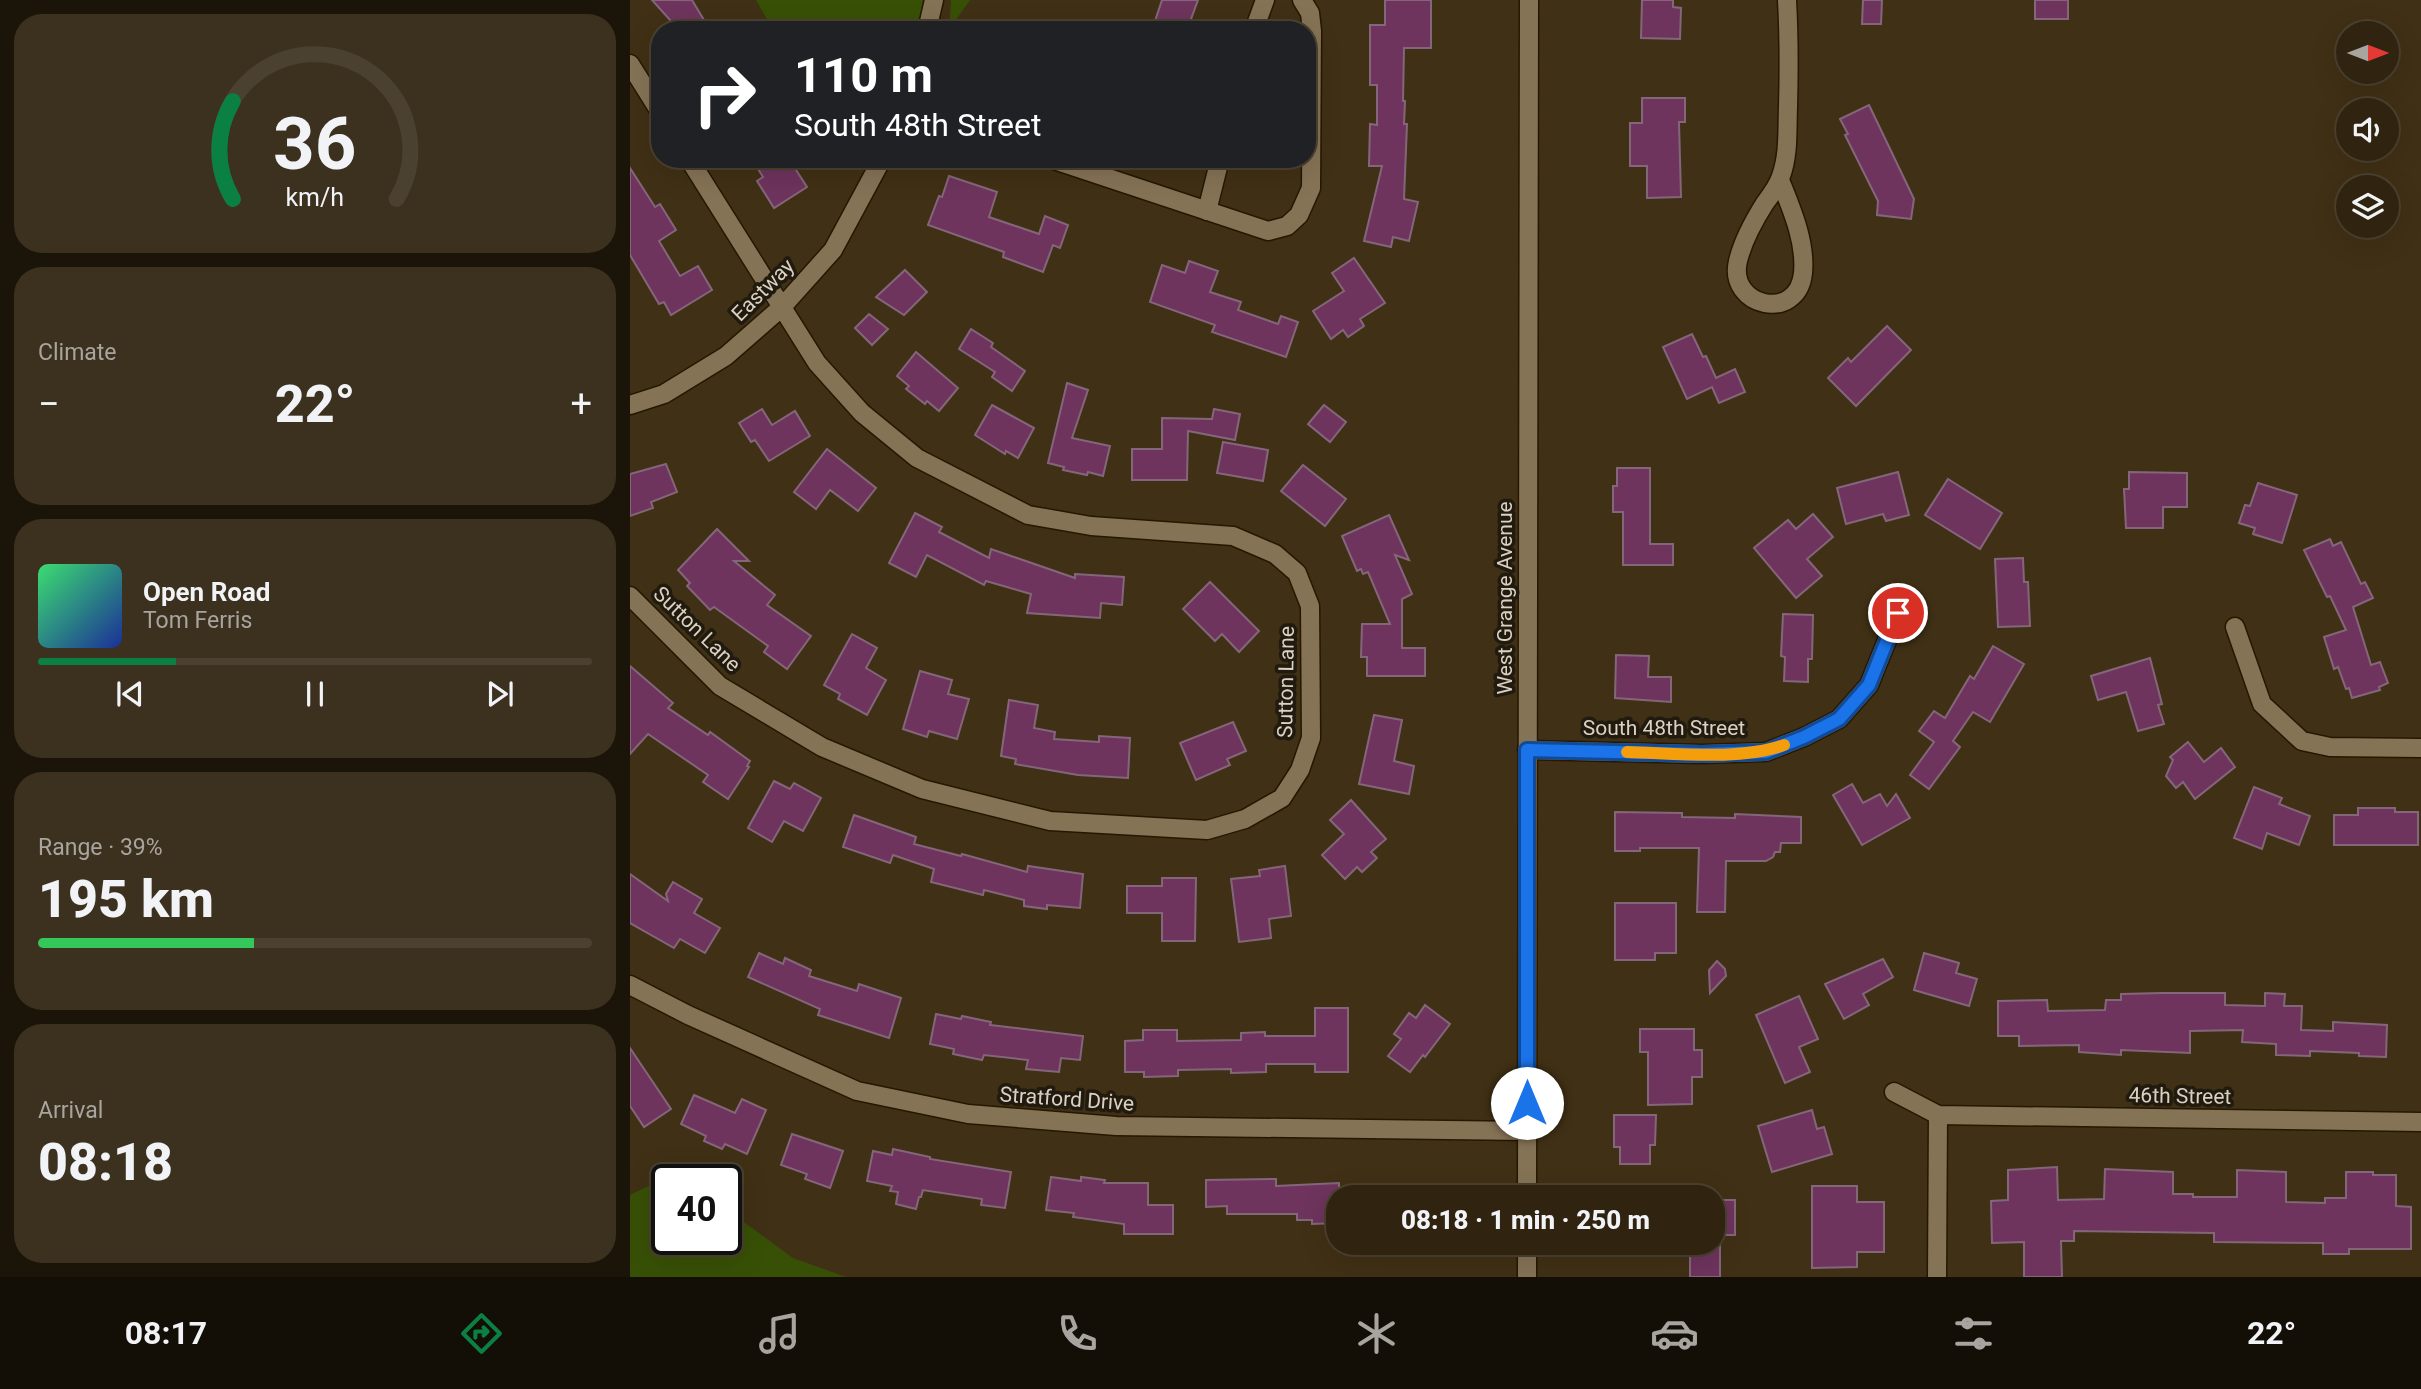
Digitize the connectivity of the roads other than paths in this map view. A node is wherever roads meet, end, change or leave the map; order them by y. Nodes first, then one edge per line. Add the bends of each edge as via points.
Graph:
1 (934, 0) edge
2 (1265, 0) edge
3 (1302, 0) edge
4 (1529, 0) edge
5 (1787, 0) edge
6 (929, 21) edge
7 (1257, 21) edge
8 (1311, 21) edge
9 (630, 64) edge
10 (651, 98) edge
11 (696, 168) edge
12 (877, 168) edge
13 (1078, 168) edge
14 (1218, 168) edge
15 (1311, 168) edge
16 (1780, 180) junction
17 (1207, 211) junction
18 (782, 307) junction
19 (630, 405) edge
20 (630, 596) edge
21 (1898, 613) dead end
22 (2235, 627) dead end
23 (2421, 748) edge
24 (1527, 750) junction
25 (630, 985) edge
26 (1894, 1092) dead end
27 (1938, 1115) junction
28 (2421, 1122) edge
29 (1527, 1130) junction
30 (1527, 1185) edge
31 (1527, 1255) edge
32 (1527, 1277) edge
33 (1937, 1277) edge

1 - 6 street
2 - 7 street
3 - 8 street
4 - 24 street, West Grange Avenue
5 - 16 street via 1787,157
9 - 10 street
11 - 18 street, Sutton Lane
12 - 18 street, Eastway via 833,250
13 - 17 street
14 - 17 street
15 - 17 street via 1311,188 1299,215 1287,226 1268,230
16 - 16 street via 1800,240 1803,275 1793,297 1771,304 1746,294 1738,283 1737,266 1753,222
18 - 19 street, Eastway via 726,356 664,394
18 - 20 street, Sutton Lane via 817,363 862,413 917,458 977,491 1028,515 1066,522 1233,536 1275,554 1297,573 1310,606 1311,737 1300,770 1282,798 1245,819 1207,830 1050,821 922,789 822,747 720,686
21 - 24 street, South 48th Street via 1869,685 1839,719 1766,752
22 - 23 street via 2262,704 2302,741 2330,747
24 - 29 street, West Grange Avenue
25 - 29 street, Stratford Drive via 857,1091 968,1114 1116,1126
26 - 27 street
27 - 28 street, 46th Street
27 - 33 street
29 - 30 street, West Grange Avenue
31 - 32 street

